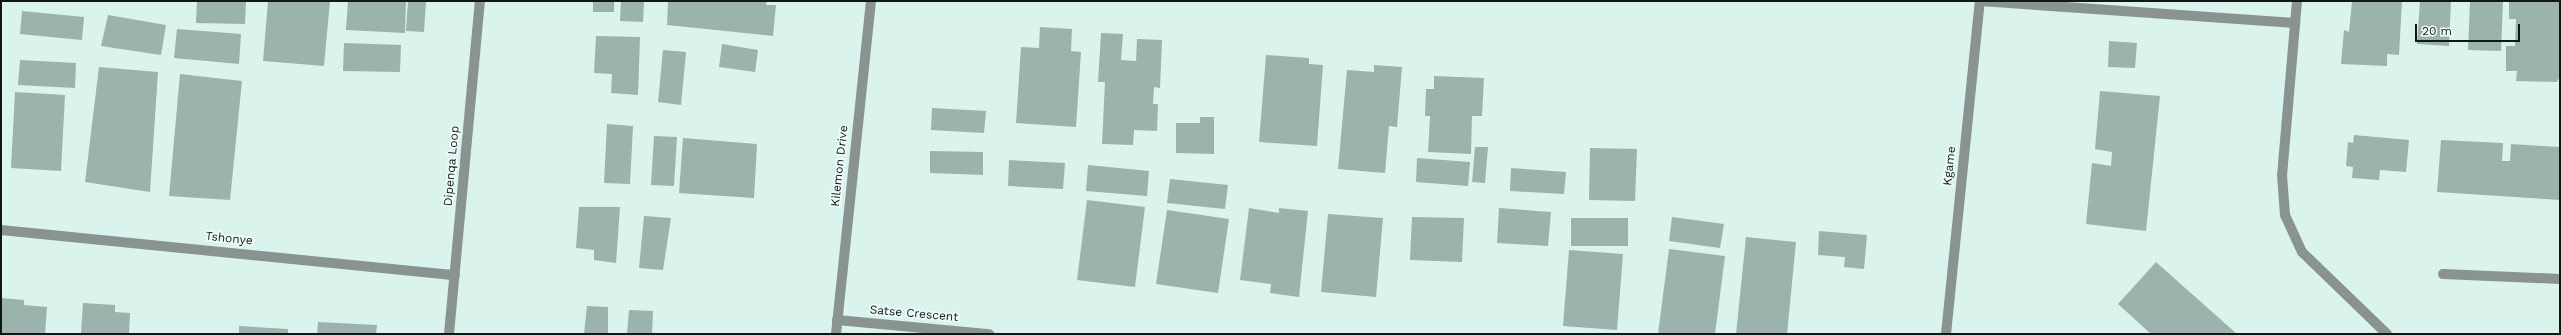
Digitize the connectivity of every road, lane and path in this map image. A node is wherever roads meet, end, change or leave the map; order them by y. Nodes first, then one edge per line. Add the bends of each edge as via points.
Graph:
1 (480, 1) edge
2 (871, 1) edge
3 (1980, 1) edge
4 (2297, 1) edge
5 (2295, 23) junction
6 (1, 230) edge
7 (2443, 274) dead end
8 (455, 275) junction
9 (2560, 279) edge
10 (837, 320) junction
11 (449, 334) edge
12 (836, 334) edge
13 (990, 334) edge
14 (1946, 334) edge
15 (2387, 334) edge

1 - 8 street, Dipenqa Loop
2 - 10 street, Kilemon Drive
3 - 5 street
3 - 14 street, Kgame
4 - 5 street
5 - 15 street via 2282,175 2285,215 2302,252
6 - 8 street, Tshonye
7 - 9 street
8 - 11 street, Dipenqa Loop
10 - 12 street, Kilemon Drive
10 - 13 street, Satse Crescent

